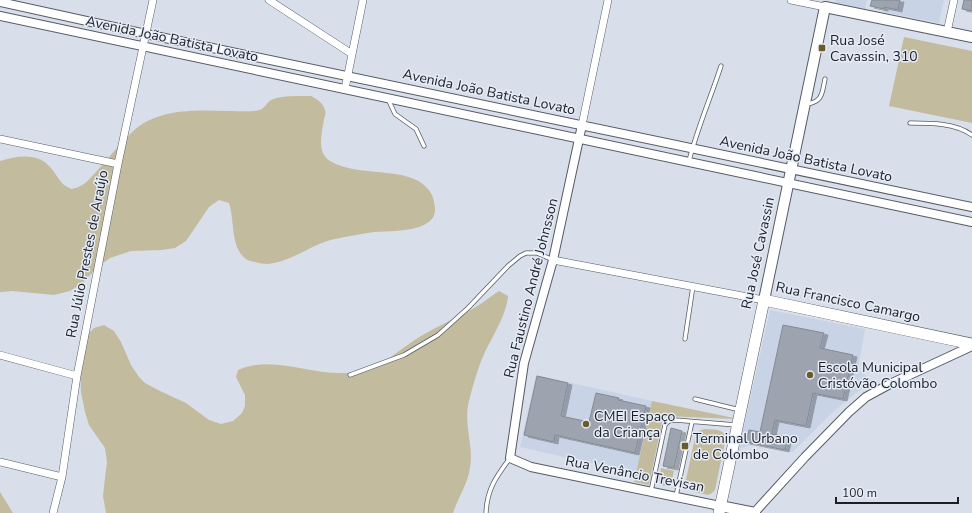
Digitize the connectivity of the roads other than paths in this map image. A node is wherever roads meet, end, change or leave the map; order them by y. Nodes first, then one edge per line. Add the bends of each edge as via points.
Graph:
1 (153, 0) edge
2 (269, 0) edge
3 (363, 0) edge
4 (608, 0) edge
5 (791, 0) edge
6 (954, 0) edge
7 (0, 2) edge
8 (826, 3) edge
9 (0, 16) edge
10 (947, 32) junction
11 (146, 34) junction
12 (972, 37) edge
13 (143, 46) junction
14 (352, 54) junction
15 (721, 66) dead end
16 (347, 76) junction
17 (825, 79) dead end
18 (345, 89) junction
19 (387, 98) junction
20 (805, 104) junction
21 (910, 123) dead end
22 (582, 125) junction
23 (972, 135) edge
24 (579, 138) junction
25 (0, 139) edge
26 (424, 146) dead end
27 (692, 148) junction
28 (749, 160) junction
29 (689, 162) junction
30 (118, 164) junction
31 (791, 169) junction
32 (746, 174) junction
33 (788, 183) junction
34 (972, 207) edge
35 (972, 222) edge
36 (553, 260) junction
37 (694, 286) junction
38 (764, 300) junction
39 (685, 339) dead end
40 (972, 345) edge
41 (0, 355) edge
42 (350, 375) dead end
43 (78, 376) junction
44 (695, 399) dead end
45 (741, 410) junction
46 (692, 422) junction
47 (737, 426) junction
48 (510, 458) junction
49 (0, 462) edge
50 (62, 477) junction
51 (651, 491) junction
52 (676, 496) junction
53 (720, 509) edge
54 (53, 513) edge
55 (486, 513) edge
56 (755, 513) edge

1 - 11 street, Rua Júlio Prestes de Araújo
2 - 14 street
3 - 14 street
4 - 22 street
5 - 8 street
6 - 10 street
7 - 11 street, Avenida João Batista Lovato
8 - 10 main road
8 - 20 main road, Rua José Cavassin
9 - 13 street, Avenida João Batista Lovato
10 - 12 main road
11 - 13 street, Rua Júlio Prestes de Araújo
11 - 16 street, Avenida João Batista Lovato
13 - 18 street, Avenida João Batista Lovato
13 - 30 street, Rua Júlio Prestes de Araújo
14 - 16 street
15 - 27 lane
16 - 18 street
16 - 22 street, Avenida João Batista Lovato
17 - 20 lane via 822,96 814,103
18 - 19 street, Avenida João Batista Lovato
19 - 24 street, Avenida João Batista Lovato
19 - 26 lane via 395,114 416,129
20 - 31 main road, Rua José Cavassin
21 - 23 lane via 955,127
22 - 24 street, Rua Faustino André Johnsson
22 - 27 street, Avenida João Batista Lovato
24 - 29 street, Avenida João Batista Lovato
24 - 36 street, Rua Faustino André Johnsson
25 - 30 street
27 - 28 street, Avenida João Batista Lovato
27 - 29 lane
28 - 31 street, Avenida João Batista Lovato
28 - 32 street
29 - 32 street, Avenida João Batista Lovato
30 - 43 street, Rua Júlio Prestes de Araújo
31 - 33 main road, Rua José Cavassin
31 - 34 street, Avenida João Batista Lovato
32 - 33 street, Avenida João Batista Lovato
33 - 35 street, Avenida João Batista Lovato
33 - 38 main road, Rua José Cavassin
36 - 37 street, Rua Francisco Camargo
36 - 42 lane via 537,253 520,256 438,335 404,355
36 - 48 street, Rua Faustino André Johnsson via 524,363
37 - 38 street, Rua Francisco Camargo
37 - 39 lane
38 - 40 main road, Rua Francisco Camargo
38 - 45 main road, Rua José Cavassin
40 - 56 street via 866,398 832,429
41 - 43 street
43 - 50 street, Rua Júlio Prestes de Araújo
44 - 45 lane
45 - 47 main road, Rua José Cavassin
46 - 47 lane
46 - 51 lane via 670,420 665,425
46 - 52 lane
47 - 53 main road, Rua José Cavassin
48 - 51 street, Rua Venâncio Trevisan via 531,467
48 - 55 lane via 495,478
49 - 50 street
50 - 54 street, Rua Júlio Prestes de Araújo
51 - 52 street, Rua Venâncio Trevisan
52 - 53 street, Rua Venâncio Trevisan
53 - 56 main road, Rua Venâncio Trevisan

